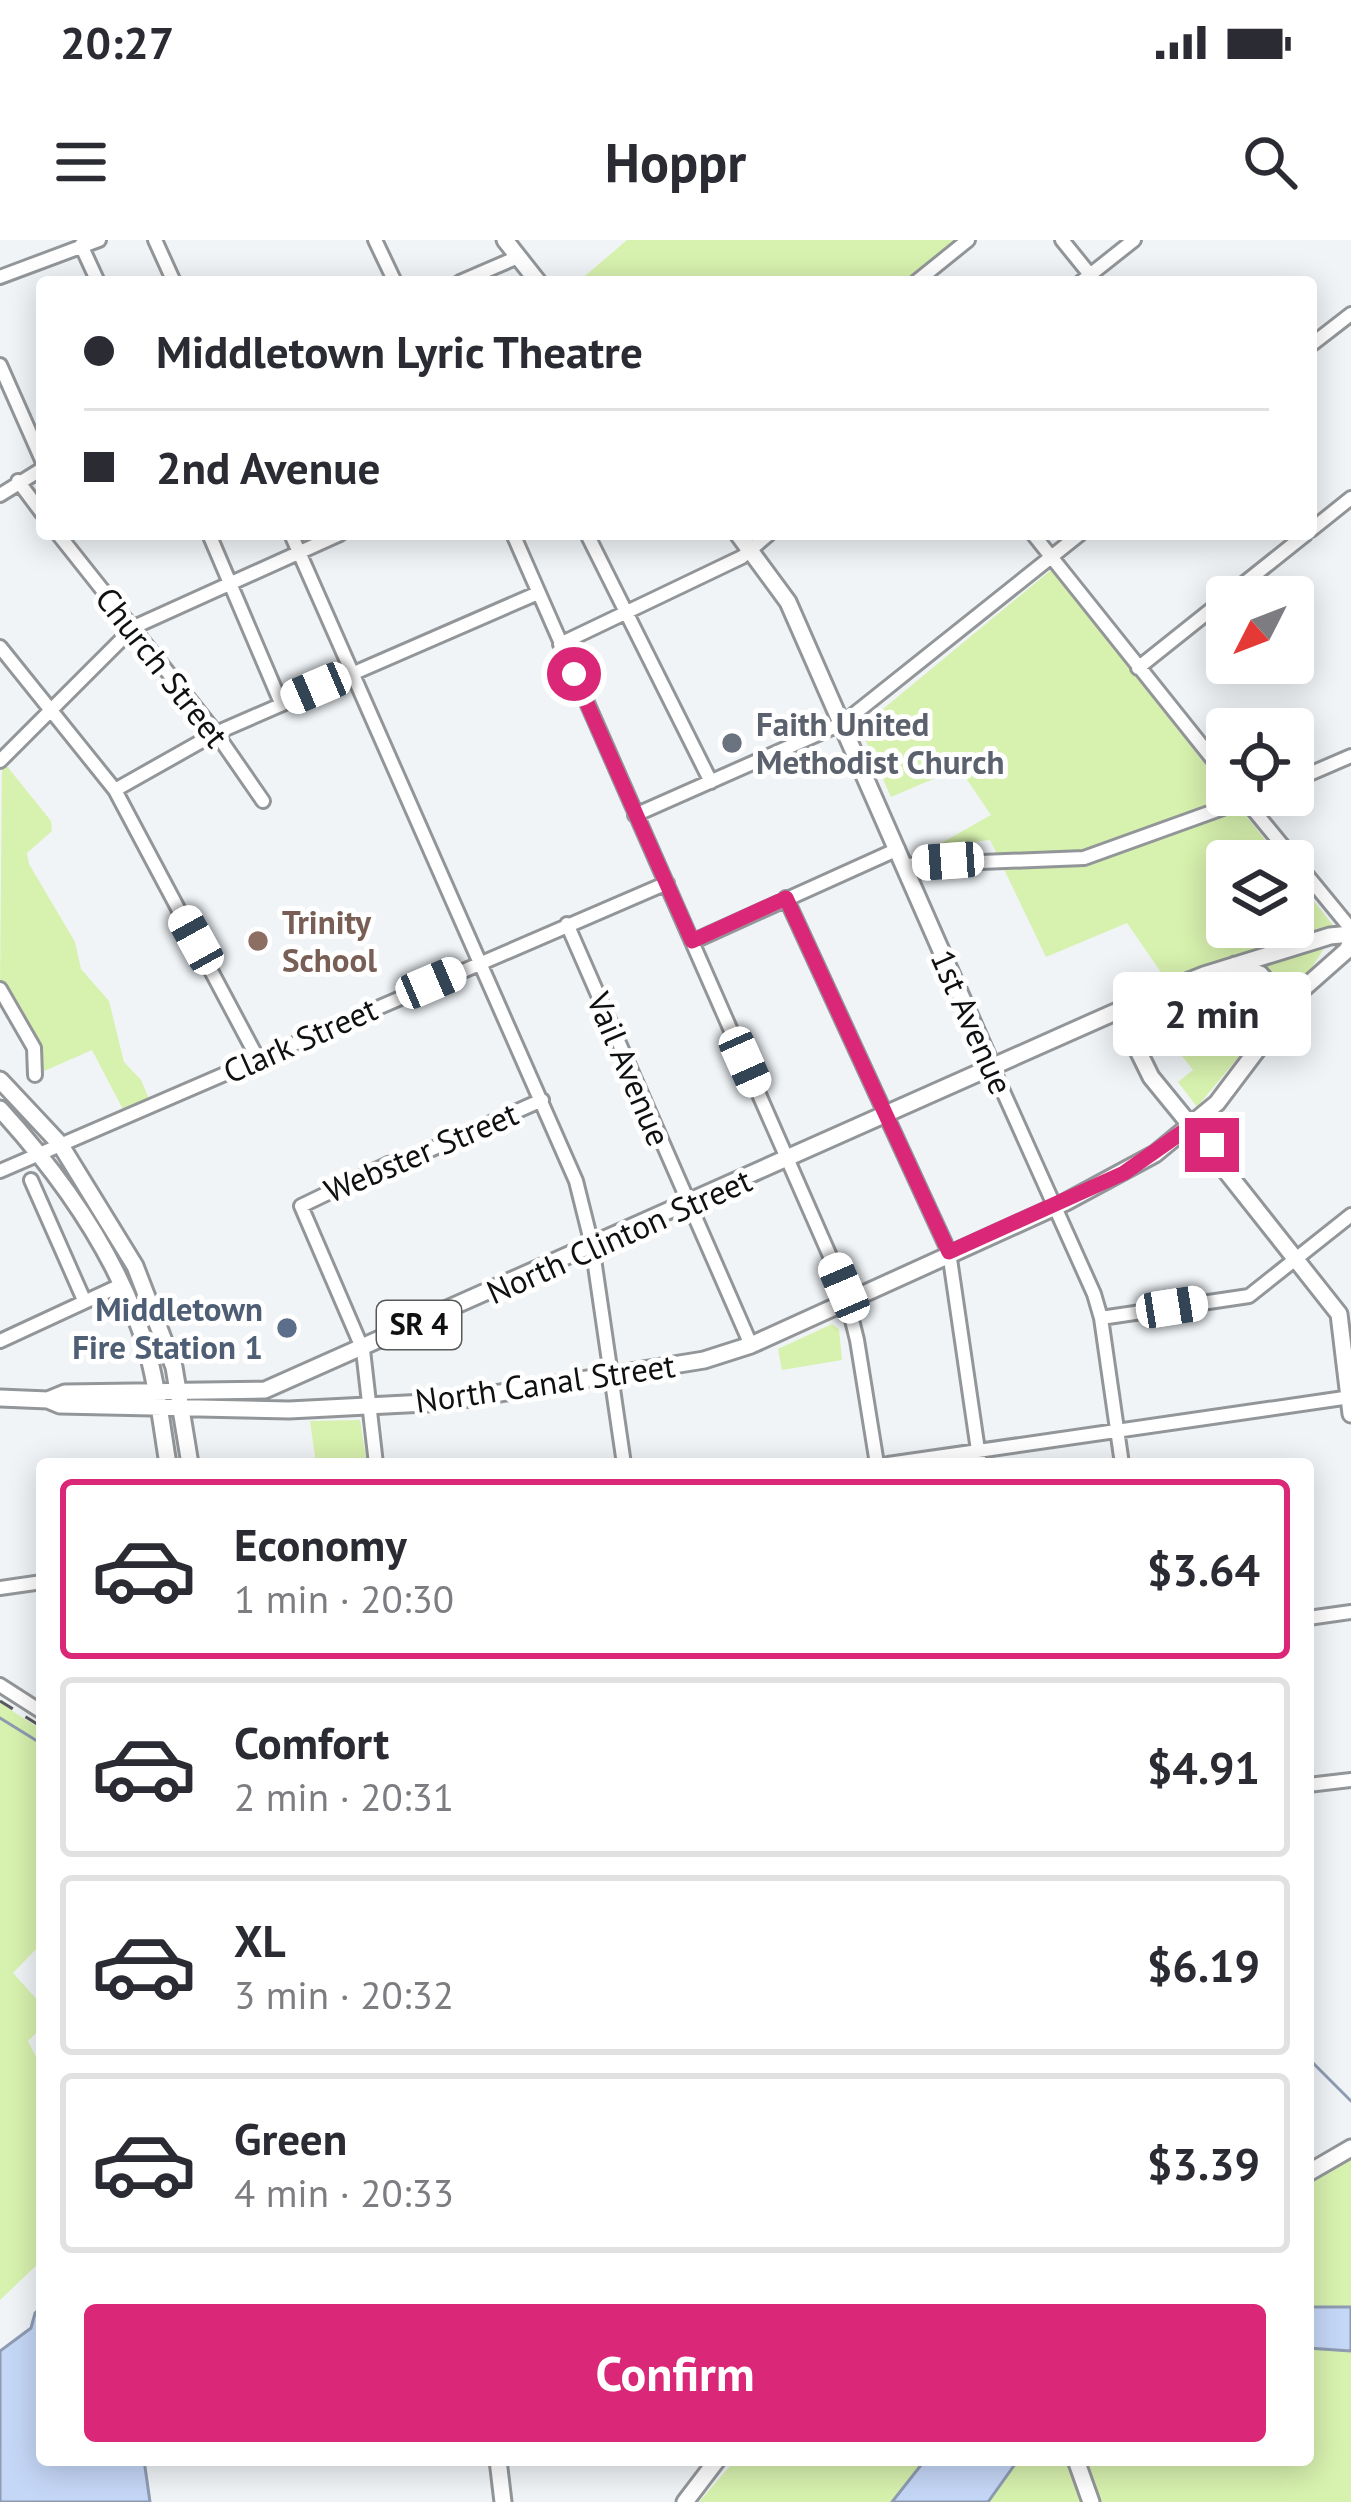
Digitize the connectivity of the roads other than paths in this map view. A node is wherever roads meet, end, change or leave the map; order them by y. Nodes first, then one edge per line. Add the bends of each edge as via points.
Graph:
1 (99, 240) edge
2 (154, 240) edge
3 (375, 240) edge
4 (505, 240) edge
5 (968, 240) edge
6 (1062, 240) edge
7 (1134, 240) edge
8 (81, 245) junction
9 (518, 257) junction
10 (95, 276) edge
11 (171, 276) edge
12 (392, 276) edge
13 (474, 276) edge
14 (533, 276) edge
15 (923, 276) edge
16 (1086, 276) edge
17 (1094, 276) edge
18 (0, 277) edge
19 (1351, 314) edge
20 (1317, 340) edge
21 (0, 365) edge
22 (36, 451) edge
23 (36, 469) edge
24 (18, 481) junction
25 (0, 495) edge
26 (1351, 498) edge
27 (36, 505) edge
28 (1317, 526) edge
29 (63, 540) edge
30 (212, 540) edge
31 (294, 540) edge
32 (326, 540) edge
33 (516, 540) edge
34 (590, 540) edge
35 (743, 540) edge
36 (762, 540) edge
37 (1038, 540) edge
38 (1072, 540) edge
39 (1299, 540) edge
40 (750, 549) junction
41 (299, 551) junction
42 (1051, 557) junction
43 (230, 583) junction
44 (538, 593) junction
45 (625, 612) junction
46 (134, 627) junction
47 (560, 644) junction
48 (0, 647) edge
49 (1138, 668) junction
50 (352, 674) junction
51 (281, 703) junction
52 (51, 712) junction
53 (843, 723) junction
54 (216, 733) junction
55 (1206, 751) edge
56 (1351, 756) edge
57 (0, 761) edge
58 (1314, 772) edge
59 (711, 782) junction
60 (115, 790) junction
61 (263, 801) dead end
62 (1206, 813) edge
63 (635, 815) junction
64 (1262, 816) edge
65 (902, 857) junction
66 (667, 883) junction
67 (786, 898) junction
68 (567, 924) junction
69 (1351, 935) edge
70 (692, 941) junction
71 (479, 963) junction
72 (1234, 965) junction
73 (0, 989) edge
74 (1119, 1012) junction
75 (1256, 1050) junction
76 (258, 1059) junction
77 (993, 1069) junction
78 (35, 1075) dead end
79 (0, 1079) edge
80 (542, 1100) junction
81 (0, 1109) edge
82 (888, 1115) junction
83 (1191, 1126) junction
84 (61, 1144) junction
85 (39, 1153) junction
86 (788, 1160) junction
87 (0, 1172) edge
88 (31, 1180) dead end
89 (687, 1204) junction
90 (1054, 1206) junction
91 (1351, 1216) edge
92 (592, 1245) junction
93 (949, 1252) junction
94 (1296, 1260) junction
95 (121, 1285) junction
96 (848, 1299) junction
97 (84, 1300) junction
98 (1101, 1318) junction
99 (0, 1341) edge
100 (751, 1345) junction
101 (363, 1350) junction
102 (611, 1375) junction
103 (0, 1398) edge
104 (157, 1398) junction
105 (180, 1400) junction
106 (1350, 1403) edge
107 (369, 1404) junction
108 (1118, 1431) junction
109 (980, 1457) edge
110 (167, 1458) edge
111 (189, 1458) edge
112 (375, 1458) edge
113 (623, 1458) edge
114 (876, 1458) edge
115 (1121, 1458) edge
116 (36, 1583) edge
117 (0, 1588) edge
118 (1351, 1612) edge
119 (1314, 1617) edge
120 (0, 1685) edge
121 (36, 1708) edge
122 (1351, 1780) edge
123 (1314, 1784) edge
124 (1351, 2148) edge
125 (1314, 2170) edge
126 (499, 2466) edge
127 (713, 2466) edge
128 (1078, 2466) edge
129 (503, 2502) edge
130 (685, 2502) edge
131 (1091, 2502) edge

1 - 8 street
2 - 11 street
3 - 12 street
4 - 9 main road
5 - 15 street
6 - 16 street
7 - 17 street
8 - 10 street
8 - 18 street
9 - 13 street
9 - 14 main road
19 - 20 street
21 - 22 street
23 - 24 street
24 - 25 street
24 - 27 street
26 - 28 street
29 - 46 street, Church Street
30 - 43 street
31 - 41 street
32 - 41 street
33 - 44 street
34 - 45 street
35 - 40 main road, 1st Avenue
36 - 40 street
37 - 42 street
38 - 42 street
39 - 49 street
40 - 45 street
40 - 53 main road, 1st Avenue via 788,602
41 - 43 street
41 - 50 street
42 - 49 street
42 - 53 street
43 - 46 street
43 - 51 street
44 - 47 street
44 - 50 street
45 - 47 street
45 - 59 street
46 - 52 street
46 - 54 street, Church Street
47 - 63 street
48 - 52 street
49 - 55 street
50 - 51 street
50 - 71 street
51 - 54 street
52 - 57 street
52 - 60 street
53 - 59 street
53 - 65 main road, 1st Avenue
54 - 60 street
54 - 61 street, Church Street
56 - 58 street
59 - 63 street
60 - 76 street
62 - 65 street via 1084,858
63 - 66 street
64 - 69 street
65 - 67 street
65 - 77 main road, 1st Avenue
66 - 68 street, Clark Street
66 - 70 street
67 - 70 street
67 - 82 street
68 - 71 street, Clark Street
68 - 89 street, Vail Avenue
69 - 72 main road, SR 4
69 - 75 main road, SR 4 via 1348,950 1303,989
70 - 86 street
71 - 76 street, Clark Street
71 - 80 street
72 - 74 main road, SR 4
72 - 75 main road via 1260,974 1271,994
73 - 78 street via 34,1048
74 - 77 main road, SR 4
74 - 83 main road via 1151,1077
75 - 83 main road, SR 4
76 - 84 street, Clark Street
77 - 82 main road, SR 4
77 - 90 street, 1st Avenue
79 - 84 main road
80 - 92 street
80 - 101 street, Webster Street via 301,1206
81 - 85 main road
82 - 86 main road, SR 4
82 - 93 street
83 - 90 main road, SR 4 via 1124,1173
83 - 94 main road
84 - 85 street, Clark Street
84 - 105 main road via 135,1266
85 - 87 street, Clark Street
85 - 95 main road
86 - 89 main road, North Clinton Street / SR 4
86 - 96 street
88 - 97 street
89 - 92 main road, North Clinton Street / SR 4
89 - 100 street, Vail Avenue
90 - 93 main road, SR 4
90 - 98 street, 1st Avenue
91 - 94 street
92 - 101 main road, North Clinton Street / SR 4
92 - 102 street
93 - 96 main road, SR 4
93 - 109 street
94 - 98 street via 1249,1296
94 - 106 main road via 1339,1314
95 - 97 street
95 - 104 main road
96 - 100 main road, North Canal Street / SR 4
96 - 114 street
97 - 99 street
98 - 108 street, 1st Avenue
100 - 102 main road, North Canal Street / SR 4
101 - 105 main road, North Clinton Street / SR 4 via 258,1392
101 - 107 street
102 - 107 main road, North Canal Street / SR 4 via 445,1402
102 - 113 street
103 - 104 main road, SR 4 via 60,1405
104 - 105 main road, North Canal Street / SR 4
104 - 110 main road
105 - 107 main road, North Canal Street / SR 4 via 289,1410
105 - 111 main road
106 - 108 street
107 - 112 street
108 - 109 street
108 - 115 street, 1st Avenue
116 - 117 street
118 - 119 street
120 - 121 street
122 - 123 street
124 - 125 main road
126 - 129 main road
127 - 130 main road
128 - 131 main road

